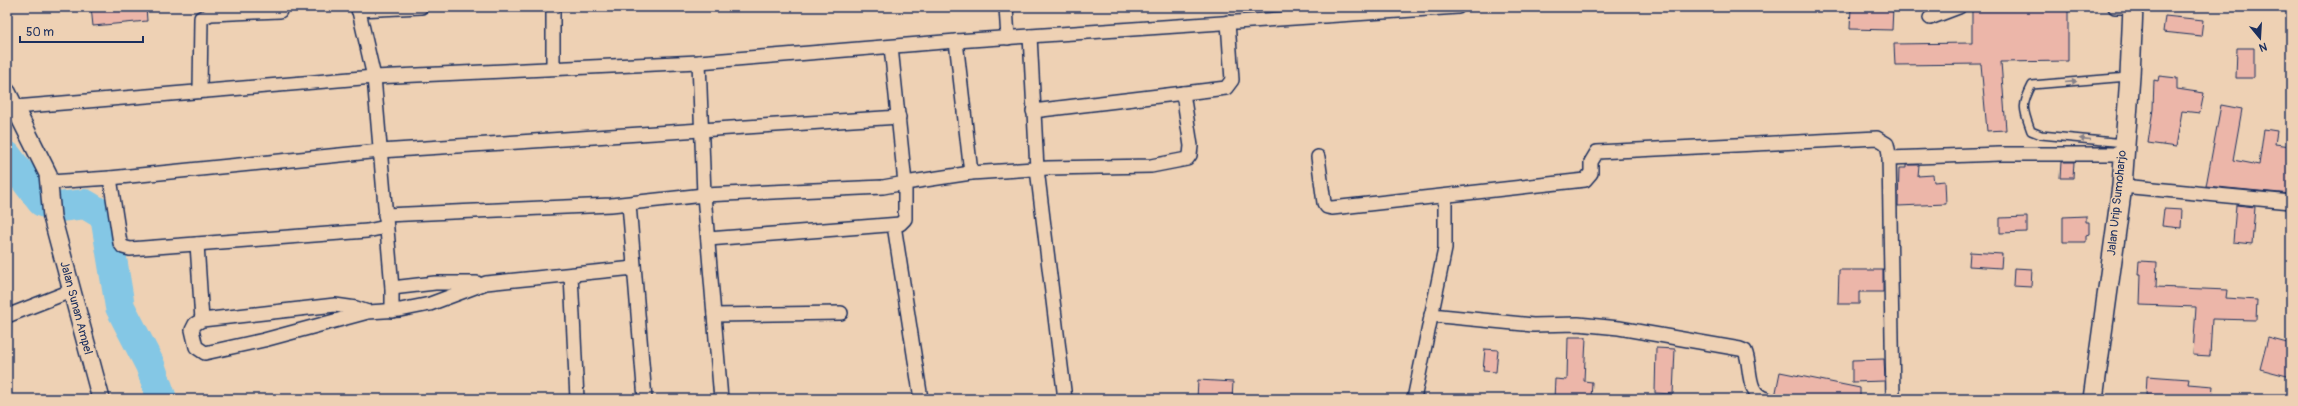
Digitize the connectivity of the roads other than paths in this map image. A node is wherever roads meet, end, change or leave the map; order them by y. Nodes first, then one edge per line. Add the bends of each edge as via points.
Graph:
1 (420, 7) edge
2 (553, 7) edge
3 (1006, 7) edge
4 (1458, 7) edge
5 (1959, 7) edge
6 (2115, 7) edge
7 (2133, 7) edge
8 (358, 8) edge
9 (280, 11) dead end
10 (1930, 18) dead end
11 (1228, 22) junction
12 (1030, 36) junction
13 (1008, 38) junction
14 (956, 41) junction
15 (891, 47) junction
16 (699, 62) junction
17 (553, 68) junction
18 (2130, 76) junction
19 (374, 77) junction
20 (200, 91) junction
21 (7, 92) edge
22 (1183, 93) junction
23 (15, 107) junction
24 (1033, 110) junction
25 (899, 117) junction
26 (702, 130) junction
27 (2124, 148) junction
28 (380, 151) junction
29 (1318, 157) dead end
30 (1889, 158) junction
31 (1037, 169) junction
32 (971, 173) junction
33 (110, 178) junction
34 (905, 183) junction
35 (2122, 186) junction
36 (50, 187) junction
37 (704, 195) junction
38 (1445, 196) junction
39 (2291, 202) edge
40 (629, 204) junction
41 (386, 221) junction
42 (894, 224) junction
43 (708, 239) junction
44 (197, 244) junction
45 (634, 268) junction
46 (571, 275) junction
47 (486, 283) junction
48 (392, 288) junction
49 (71, 291) junction
50 (392, 311) junction
51 (368, 312) junction
52 (841, 313) dead end
53 (7, 315) edge
54 (714, 315) junction
55 (1431, 315) junction
56 (202, 320) junction
57 (101, 399) edge
58 (577, 399) edge
59 (645, 399) edge
60 (721, 399) edge
61 (921, 399) edge
62 (1065, 399) edge
63 (1414, 399) edge
64 (1767, 399) edge
65 (1893, 399) edge
66 (2093, 399) edge

1 - 8 street
2 - 17 street
3 - 13 street
4 - 11 street
5 - 10 street
6 - 7 street
7 - 18 main road, Jalan Urip Sumoharjo
8 - 19 street
9 - 20 street via 211,14 201,18
11 - 12 street
11 - 22 street via 1232,80 1230,85 1226,88
12 - 13 street
12 - 24 street
13 - 14 street
14 - 15 street
14 - 32 street
15 - 16 street
15 - 25 street
16 - 17 street
16 - 26 street
17 - 19 street
18 - 27 main road, Jalan Urip Sumoharjo
27 -> 18 lane via 2041,136 2031,130 2023,109 2024,100 2032,85
19 - 20 street
19 - 28 street
20 - 23 street
21 - 23 street, Jalan Sunan Ampel
22 - 24 street
22 - 31 street via 1191,146 1187,159 1151,166
23 - 36 street, Jalan Sunan Ampel via 46,169
24 - 31 street
25 - 26 street
25 - 34 street
26 - 28 street
26 - 37 street
27 - 30 street
27 - 35 main road, Jalan Urip Sumoharjo
28 - 33 street
28 - 41 street
29 - 38 street via 1326,207
30 - 38 street via 1886,144 1877,138 1597,152 1591,162 1591,173 1585,180
30 - 65 street
31 - 32 street
31 - 62 street
32 - 34 street
33 - 36 street
33 - 44 street via 118,237 124,247 130,249
34 - 37 street via 883,187
34 - 42 street via 906,219 902,223
35 - 39 street
35 - 66 main road, Jalan Urip Sumoharjo
36 - 49 street, Jalan Sunan Ampel via 52,217
37 - 40 street
37 - 43 street
38 - 55 street via 1445,249
40 - 41 street
40 - 45 street
41 - 44 street via 367,231
41 - 48 street
42 - 43 street
42 - 61 street
43 - 54 street
44 - 56 street
45 - 46 street
45 - 59 street
46 - 47 street
46 - 58 street
47 - 48 street via 435,283
47 - 50 street via 430,304
48 - 50 street
49 - 53 street
49 - 57 street, Jalan Sunan Ampel
50 - 51 street
51 - 56 street via 336,305
51 - 56 street via 205,353 196,347 192,330 195,324
52 - 54 street
54 - 60 street
55 - 63 street
55 - 64 street via 1533,325 1578,324 1612,327 1740,349 1745,351 1748,358 1749,377 1754,389

